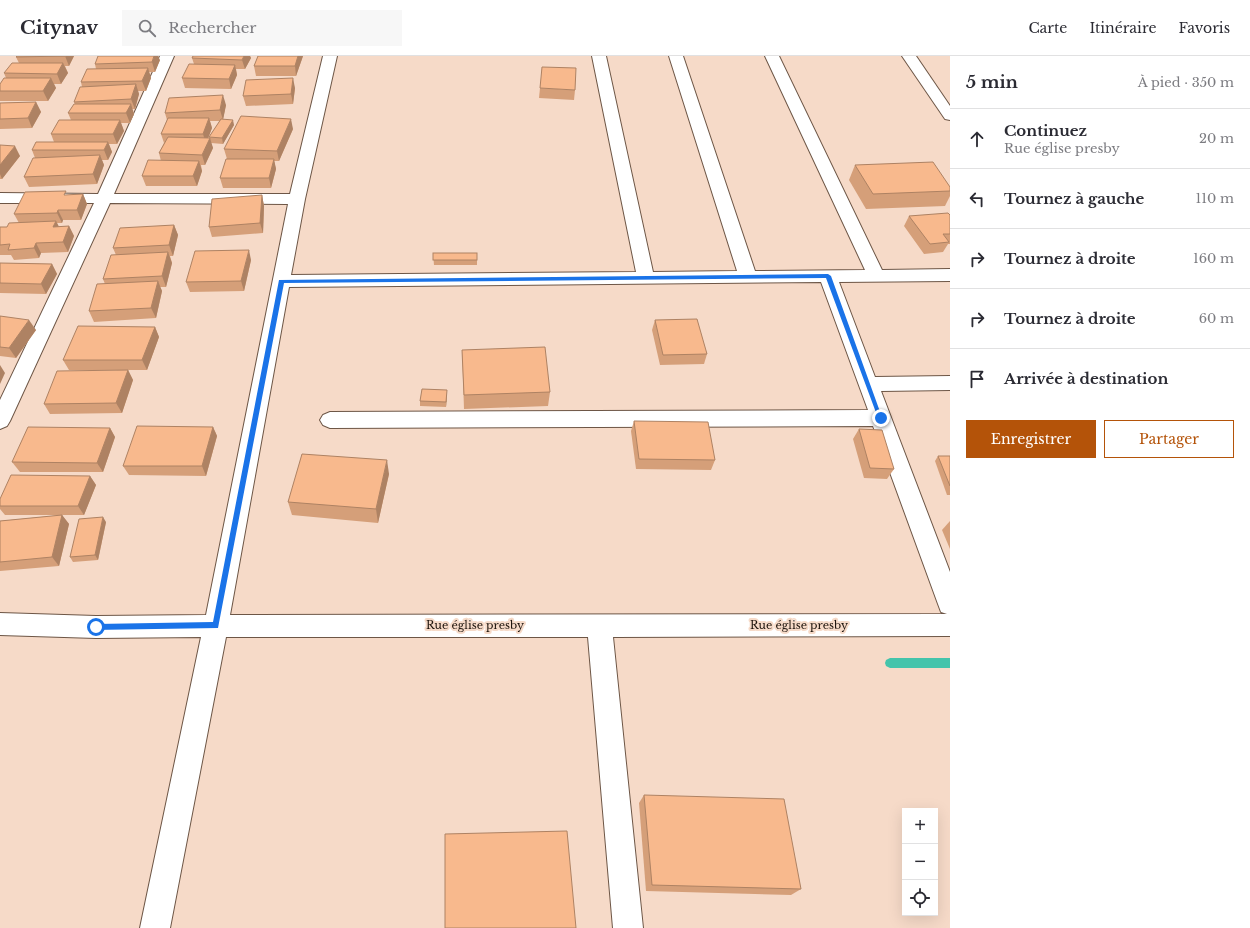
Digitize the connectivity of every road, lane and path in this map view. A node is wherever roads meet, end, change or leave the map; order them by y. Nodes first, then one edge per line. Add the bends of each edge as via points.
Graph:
1 (167, 56) edge
2 (330, 56) edge
3 (600, 56) edge
4 (676, 56) edge
5 (772, 56) edge
6 (909, 56) edge
7 (950, 116) edge
8 (0, 198) edge
9 (104, 199) junction
10 (297, 199) junction
11 (950, 275) edge
12 (828, 276) junction
13 (876, 276) junction
14 (748, 277) junction
15 (646, 278) junction
16 (281, 281) junction
17 (950, 383) edge
18 (868, 384) junction
19 (881, 418) junction
20 (330, 420) dead end
21 (0, 421) edge
22 (950, 604) edge
23 (0, 624) edge
24 (599, 625) junction
25 (950, 625) edge
26 (216, 626) junction
27 (155, 928) edge
28 (628, 928) edge

1 - 9 street
2 - 10 street
3 - 15 street
4 - 14 street
5 - 13 street
6 - 7 street
8 - 9 street
9 - 10 street
9 - 21 street
10 - 16 street
11 - 13 street
12 - 13 street
12 - 14 street
12 - 18 street
14 - 15 street
15 - 16 street
16 - 26 street
17 - 18 street
18 - 19 street
19 - 20 street
19 - 22 street
23 - 26 street, Rue église presby via 96,627
24 - 25 street, Rue église presby
24 - 26 street, Rue église presby
24 - 28 street
26 - 27 street

